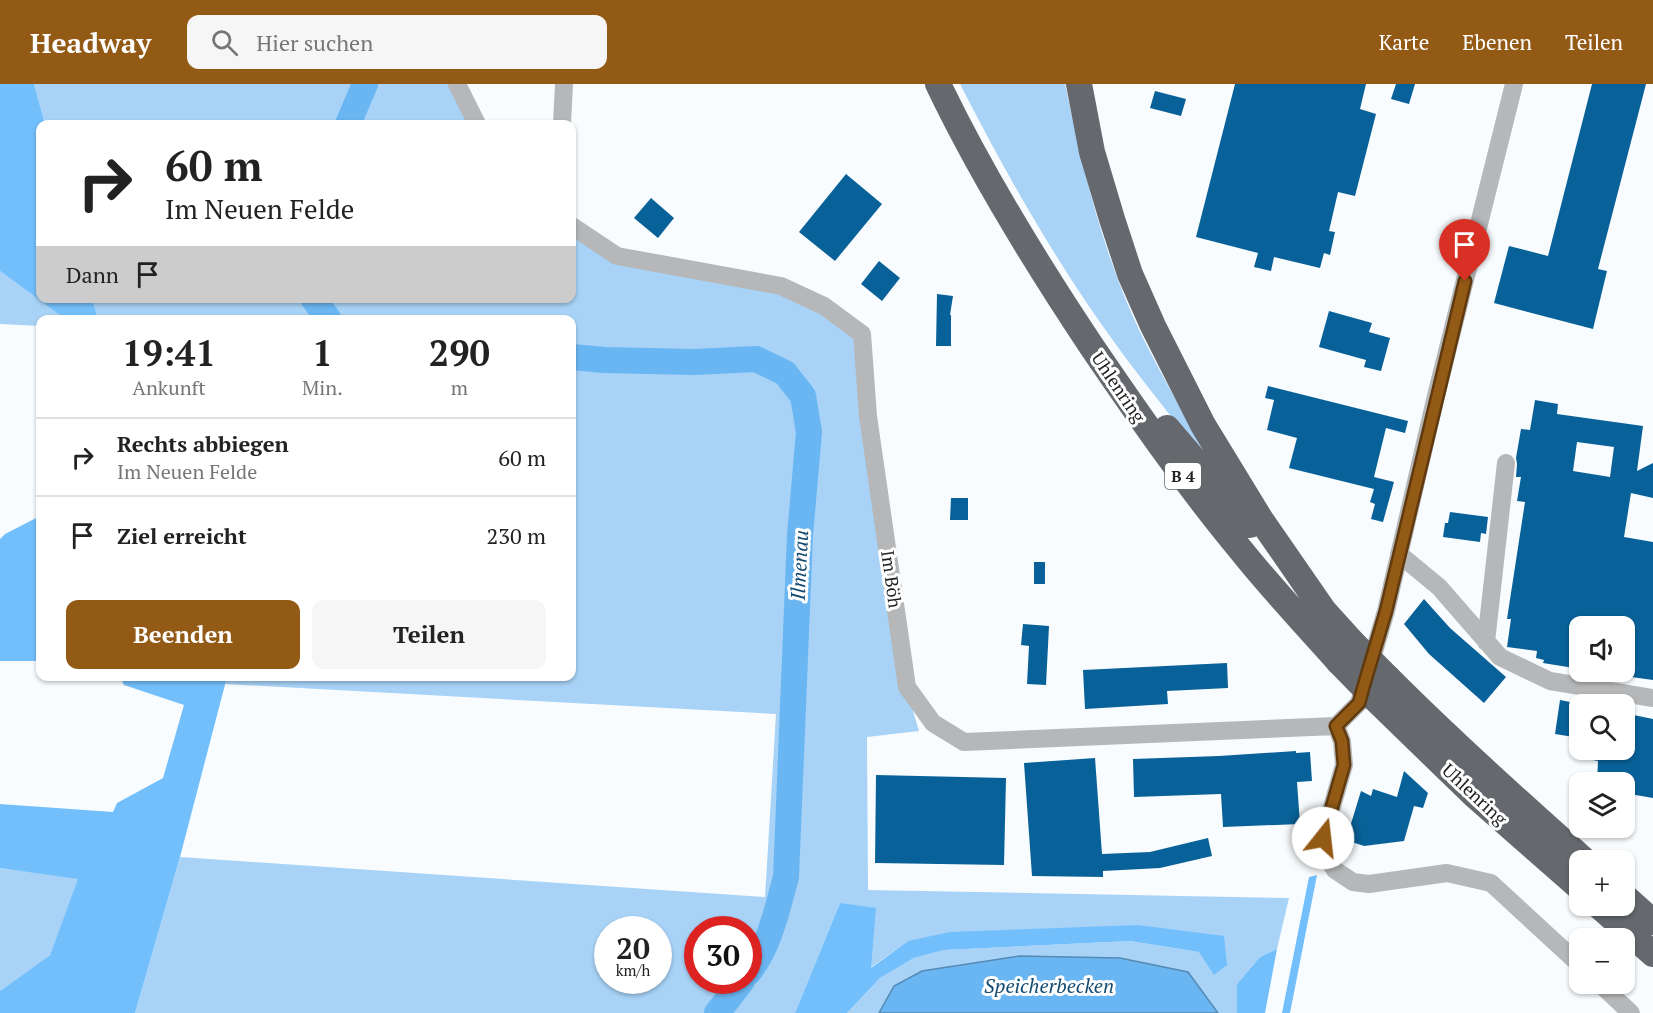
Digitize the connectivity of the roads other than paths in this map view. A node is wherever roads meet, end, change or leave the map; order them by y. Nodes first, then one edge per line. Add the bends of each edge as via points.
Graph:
1 (457, 84) edge
2 (564, 84) edge
3 (938, 84) edge
4 (1079, 84) edge
5 (1514, 84) edge
6 (475, 120) edge
7 (562, 120) edge
8 (576, 229) edge
9 (1045, 276) junction
10 (1506, 463) dead end
11 (1399, 554) junction
12 (1326, 614) junction
13 (1486, 642) junction
14 (1346, 652) junction
15 (1380, 687) junction
16 (1653, 698) edge
17 (1341, 723) junction
18 (1573, 850) edge
19 (1569, 878) edge
20 (1635, 906) edge
21 (1610, 916) edge
22 (1653, 922) edge
23 (1653, 954) edge
24 (1569, 955) edge
25 (1611, 994) edge
26 (1631, 1013) edge

1 - 6 street
2 - 7 street
3 - 9 highway, Uhlenring / B 4
4 - 12 highway via 1092,152 1112,219 1153,326 1209,434 1261,520
5 - 11 street
8 - 17 street, Im Böh via 617,256 782,286 824,306 862,334 868,416 907,687 933,723 964,742
9 - 12 highway, B 4 via 1183,448
9 - 14 highway, Uhlenring / B 4 via 1129,402 1240,550
10 - 13 street
11 - 13 street via 1439,587
11 - 17 street via 1359,703
12 - 14 highway, B 4
13 - 16 street via 1500,657 1550,681
14 - 15 highway, B 4, bridge
15 - 18 highway, Uhlenring / B 4 via 1489,775
15 - 19 highway, Uhlenring / B 4 via 1474,795
17 - 24 street via 1344,765 1323,838 1325,855 1335,870 1353,882 1369,884 1448,873 1491,883
20 - 22 highway
21 - 23 highway
25 - 26 street

